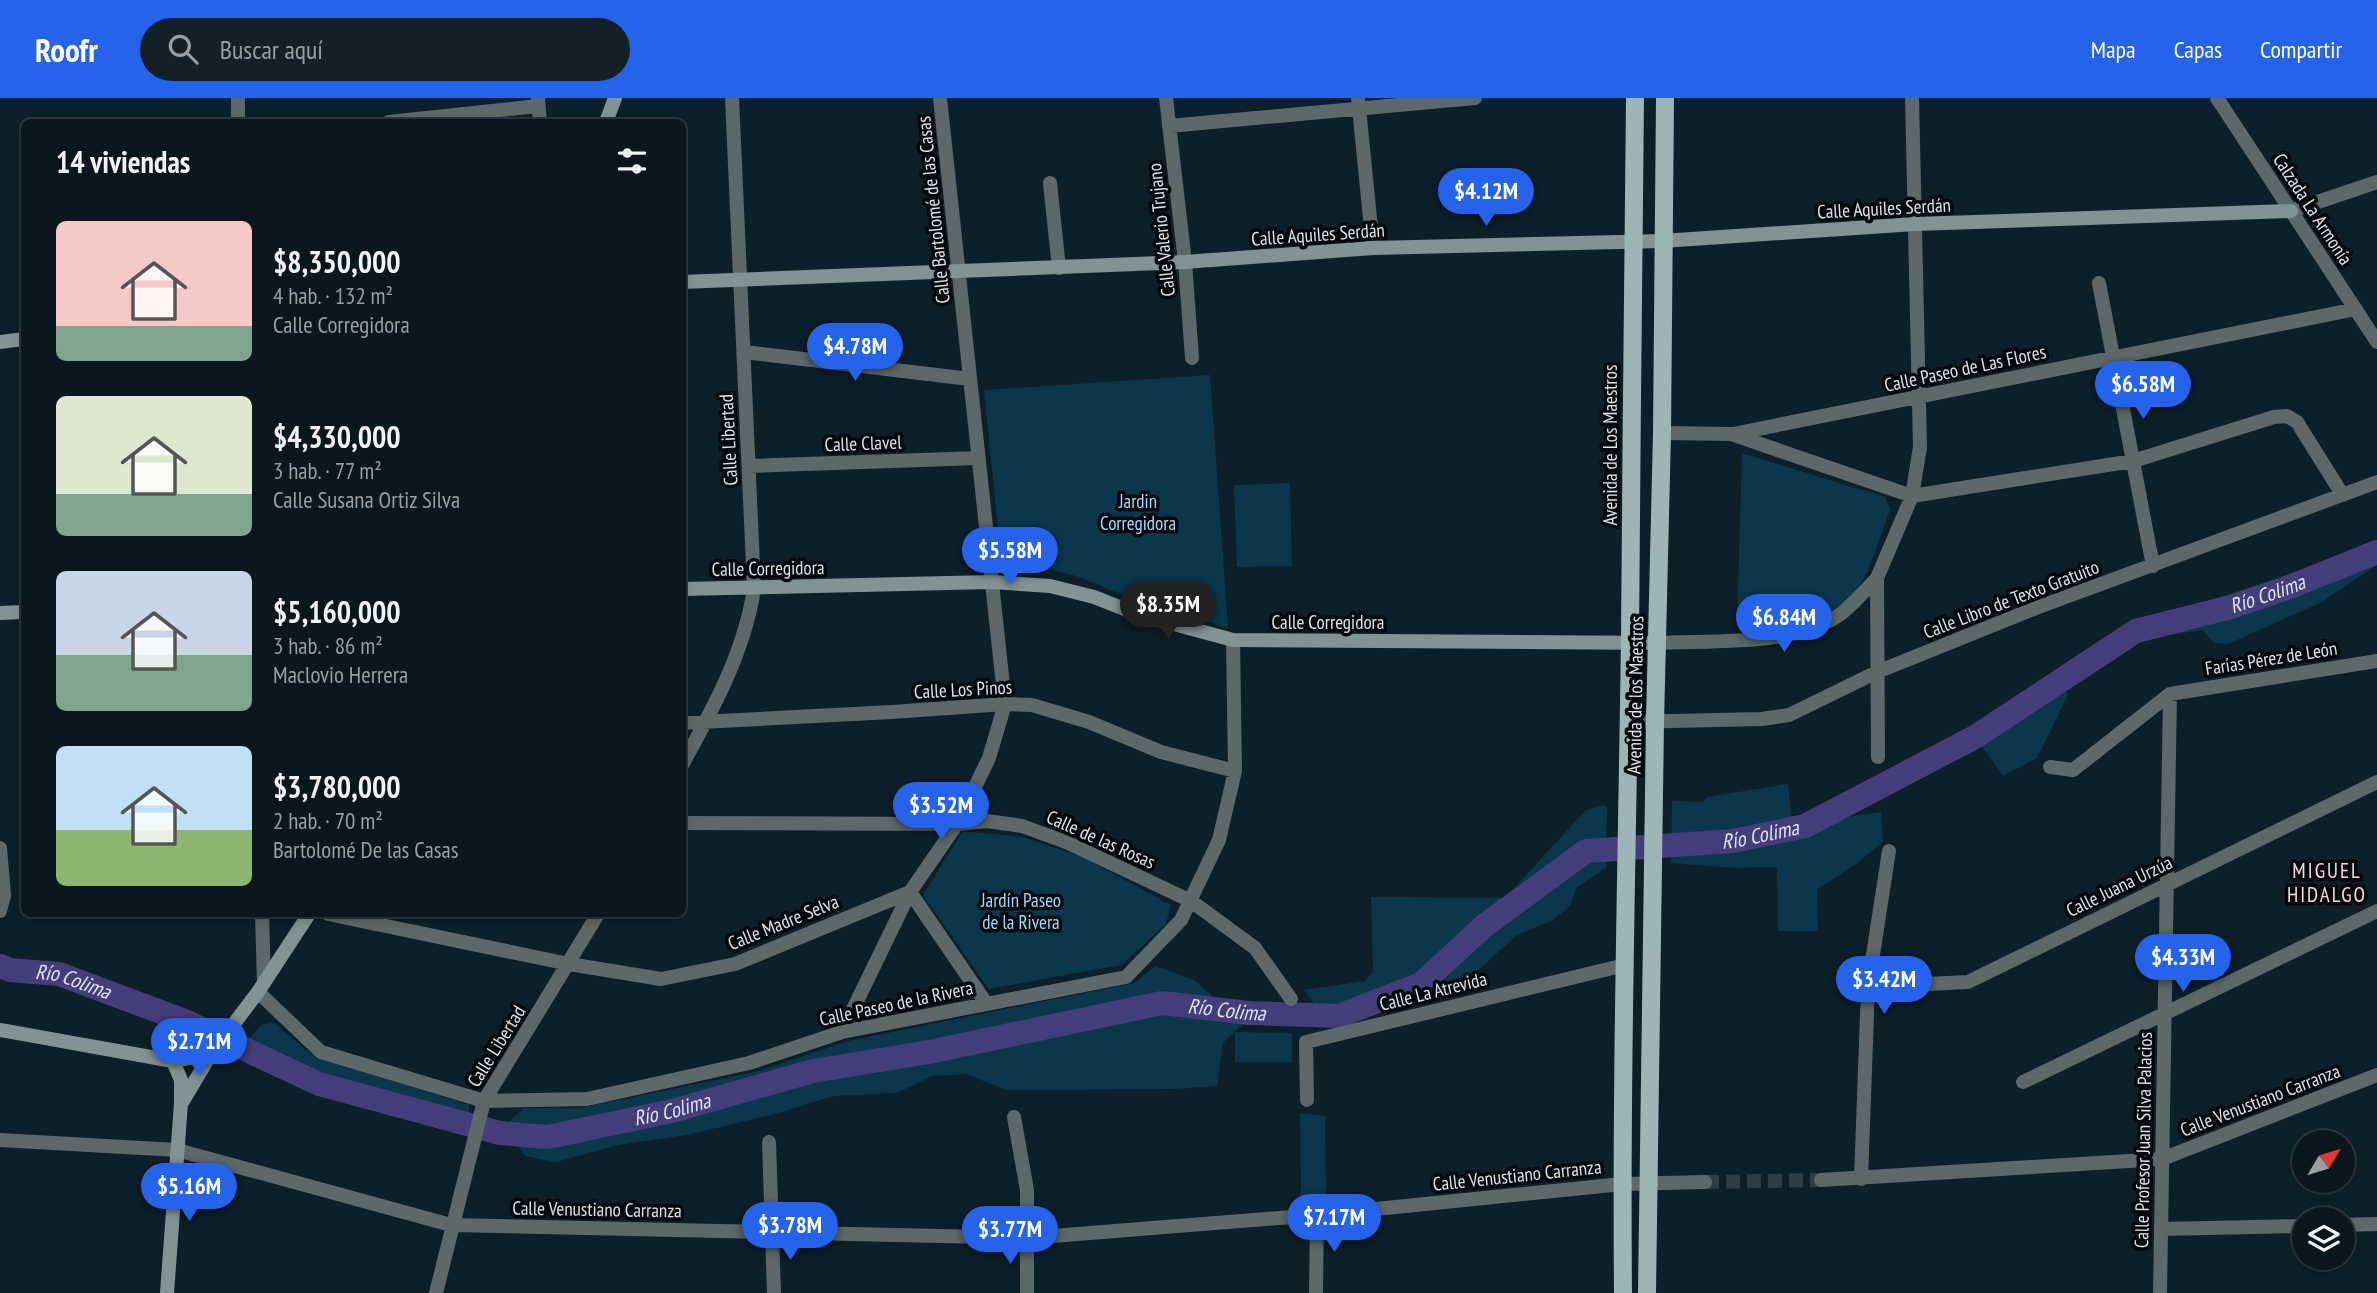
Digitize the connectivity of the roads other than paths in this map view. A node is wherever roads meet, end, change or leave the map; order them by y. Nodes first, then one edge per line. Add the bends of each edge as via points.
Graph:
1 (238, 98) edge
2 (615, 98) edge
3 (732, 98) edge
4 (940, 98) edge
5 (1166, 98) edge
6 (1475, 98) edge
7 (1635, 98) edge
8 (1665, 98) edge
9 (1912, 98) edge
10 (2217, 98) edge
11 (538, 102) edge
12 (1358, 103) edge
13 (238, 119) edge
14 (412, 119) edge
15 (607, 119) edge
16 (1169, 126) junction
17 (2377, 182) edge
18 (1049, 183) dead end
19 (2291, 211) junction
20 (1915, 224) junction
21 (1662, 241) junction
22 (1632, 242) junction
23 (1373, 248) junction
24 (1185, 262) junction
25 (1059, 268) junction
26 (959, 273) junction
27 (740, 279) junction
28 (686, 282) edge
29 (2099, 283) dead end
30 (2356, 309) junction
31 (21, 339) edge
32 (0, 342) edge
33 (2377, 342) edge
34 (744, 352) junction
35 (1192, 358) dead end
36 (2113, 358) junction
37 (970, 379) junction
38 (1919, 398) junction
39 (1662, 433) junction
40 (1733, 434) junction
41 (979, 458) junction
42 (2133, 461) junction
43 (749, 466) junction
44 (2377, 482) edge
45 (2342, 494) junction
46 (1912, 496) junction
47 (2153, 566) junction
48 (1877, 578) junction
49 (992, 582) junction
50 (754, 588) junction
51 (686, 589) edge
52 (21, 612) edge
53 (0, 613) edge
54 (1233, 640) junction
55 (1630, 643) junction
56 (1657, 643) junction
57 (2377, 660) edge
58 (1877, 672) junction
59 (2170, 694) junction
60 (1005, 704) junction
61 (706, 721) junction
62 (1628, 722) junction
63 (1655, 722) junction
64 (686, 723) edge
65 (1878, 757) dead end
66 (686, 758) edge
67 (2050, 767) dead end
68 (1235, 771) junction
69 (2377, 782) edge
70 (1626, 792) joint
71 (686, 823) edge
72 (957, 824) junction
73 (0, 848) edge
74 (1889, 851) dead end
75 (2167, 884) junction
76 (910, 892) junction
77 (1191, 901) junction
78 (0, 911) edge
79 (2377, 911) edge
80 (262, 917) edge
81 (307, 917) edge
82 (342, 917) edge
83 (596, 917) edge
84 (569, 964) junction
85 (1625, 965) junction
86 (1868, 987) junction
87 (257, 993) junction
88 (1291, 999) dead end
89 (986, 1003) junction
90 (2165, 1013) junction
91 (0, 1030) edge
92 (842, 1032) junction
93 (212, 1054) junction
94 (173, 1061) junction
95 (2377, 1075) edge
96 (2023, 1082) dead end
97 (1307, 1100) dead end
98 (484, 1101) junction
99 (181, 1103) junction
100 (1014, 1117) dead end
101 (0, 1140) edge
102 (769, 1142) dead end
103 (177, 1150) junction
104 (2162, 1159) junction
105 (1861, 1179) junction
106 (1821, 1180) tunnel mouth
107 (1705, 1182) tunnel mouth
108 (1648, 1183) junction
109 (1622, 1184) junction
110 (1317, 1215) junction
111 (2377, 1224) edge
112 (451, 1225) junction
113 (2355, 1225) edge
114 (2292, 1226) edge
115 (2161, 1228) junction
116 (772, 1232) junction
117 (1027, 1238) junction
118 (167, 1293) edge
119 (436, 1293) edge
120 (774, 1293) edge
121 (1027, 1293) edge
122 (1316, 1293) edge
123 (1623, 1293) edge
124 (1647, 1293) edge
125 (2160, 1293) edge

1 - 13 street
2 - 15 street
3 - 27 street, Calle Libertad
4 - 26 street, Calle Bartolomé de las Casas
5 - 16 street, Calle Valerio Trujano
6 - 12 street
7 - 22 main road, Avenida de Los Maestros
8 - 21 main road, Avenida de los Maestros
9 - 20 street
10 - 19 street, Calzada La Armonía
11 - 14 street
12 - 16 street
12 - 23 street
16 - 24 street, Calle Valerio Trujano
17 - 19 street
18 - 25 street
19 - 20 street, Calle Aquiles Serdán
19 - 30 street, Calzada La Armonía
20 - 21 street, Calle Aquiles Serdán
20 - 38 street
21 - 22 street, Calle Aquiles Serdán
21 - 39 main road, Avenida de los Maestros
22 - 23 street, Calle Aquiles Serdán
22 - 55 main road, Avenida de Los Maestros
23 - 24 street, Calle Aquiles Serdán
24 - 25 street, Calle Aquiles Serdán
24 - 35 street, Calle Valerio Trujano
25 - 26 street, Calle Aquiles Serdán
26 - 27 street, Calle Aquiles Serdán
26 - 37 street, Calle Bartolomé de las Casas
27 - 28 street, Calle Aquiles Serdán
27 - 34 street, Calle Libertad
29 - 36 street
30 - 33 street, Calzada La Armonía
30 - 36 street, Calle Paseo de Las Flores
31 - 32 street
34 - 37 street
34 - 43 street, Calle Libertad
36 - 38 street, Calle Paseo de Las Flores
36 - 42 street
37 - 41 street, Calle Bartolomé de las Casas
38 - 40 street, Calle Paseo de Las Flores
38 - 46 street via 1920,447
39 - 40 street, Calle Paseo de Las Flores
39 - 56 main road, Avenida de los Maestros
40 - 46 street
41 - 43 street, Calle Clavel
41 - 49 street, Calle Bartolomé de las Casas
42 - 45 street via 2287,416 2297,422
42 - 46 street
42 - 47 street
43 - 50 street, Calle Libertad
44 - 45 street, Calle Libro de Texto Gratuito
45 - 47 street, Calle Libro de Texto Gratuito
46 - 48 street
47 - 58 street, Calle Libro de Texto Gratuito
48 - 56 street, Calle Corregidora via 1840,614 1801,632 1777,638
48 - 58 street
49 - 50 street, Calle Corregidora
49 - 54 street, Calle Corregidora via 1050,586
49 - 60 street, Calle Bartolomé de las Casas
50 - 51 street, Calle Corregidora
50 - 61 street, Calle Libertad via 732,667
52 - 53 street
54 - 55 street, Calle Corregidora
54 - 68 street, Calle Paseo de la Rivera
55 - 56 street, Calle Corregidora
55 - 62 main road, Avenida de Los Maestros
56 - 63 main road, Avenida de los Maestros
57 - 59 street, Farías Pérez de León
58 - 63 street, Calle Libro de Texto Gratuito via 1789,715
58 - 65 street
59 - 67 street via 2073,770
59 - 75 street, Calle Profesor Juan Silva Palacios
60 - 61 street, Calle Los Pinos
60 - 68 street, Calle Los Pinos via 1032,705 1089,722 1161,752
60 - 72 street, Calle Bartolomé de las Casas via 989,758
61 - 64 street, Calle Los Pinos
61 - 66 street, Calle Libertad
62 - 63 street, Calle Libro de Texto Gratuito
62 - 70 main road, Avenida de Los Maestros
63 - 108 main road, Avenida de los Maestros
68 - 77 street, Calle Paseo de la Rivera via 1219,840
69 - 75 street, Calle Juana Urzúa
70 - 85 main road, Avenida de los Maestros
71 - 72 street, Calle de las Rosas
72 - 76 street, Calle Bartolomé de las Casas
72 - 77 street, Calle de las Rosas via 987,821 1022,826
73 - 78 street via 4,895
74 - 86 street
75 - 86 street, Calle Juana Urzúa via 1968,982
75 - 90 street, Calle Profesor Juan Silva Palacios
76 - 84 street, Calle Madre Selva via 736,964 661,979
76 - 89 street
76 - 92 street, Calle Bartolomé de las Casas
77 - 88 street, Calle de las Rosas via 1255,948
77 - 89 street, Calle Paseo de la Rivera via 1181,920 1126,977
79 - 90 street
80 - 87 street
81 - 87 street
82 - 84 street, Calle Madre Selva
83 - 84 street, Calle Libertad
84 - 98 street, Calle Libertad
85 - 97 street, Calle La Atrevida via 1306,1042
85 - 109 main road, Avenida de los Maestros
86 - 105 street
87 - 93 street
87 - 98 street, Calle Paseo de la Rivera via 321,1052
89 - 92 street, Calle Paseo de la Rivera
90 - 96 street
90 - 104 street, Calle Profesor Juan Silva Palacios
91 - 94 street
92 - 98 street, Calle Paseo de la Rivera via 749,1063 587,1098
93 - 94 street
93 - 99 street
94 - 99 street via 181,1080
95 - 104 street, Calle Venustiano Carranza
98 - 112 street, Calle Libertad
99 - 103 street
100 - 117 street via 1027,1190
101 - 103 street, Calle Venustiano Carranza
102 - 116 street
103 - 112 street, Calle Venustiano Carranza
103 - 118 street
104 - 105 street, Calle Venustiano Carranza
104 - 115 street, Calle Profesor Juan Silva Palacios
105 - 106 street, Calle Venustiano Carranza
107 - 108 street, Calle Venustiano Carranza
108 - 109 street, Calle Venustiano Carranza
108 - 124 main road, Avenida de los Maestros
109 - 110 street, Calle Venustiano Carranza
109 - 123 main road, Avenida de los Maestros
110 - 117 street, Calle Venustiano Carranza
110 - 122 street
111 - 113 street
112 - 116 street, Calle Venustiano Carranza
112 - 119 street, Calle Libertad
114 - 115 street
115 - 125 street, Calle Profesor Juan Silva Palacios
116 - 117 street, Calle Venustiano Carranza
116 - 120 street
117 - 121 street

